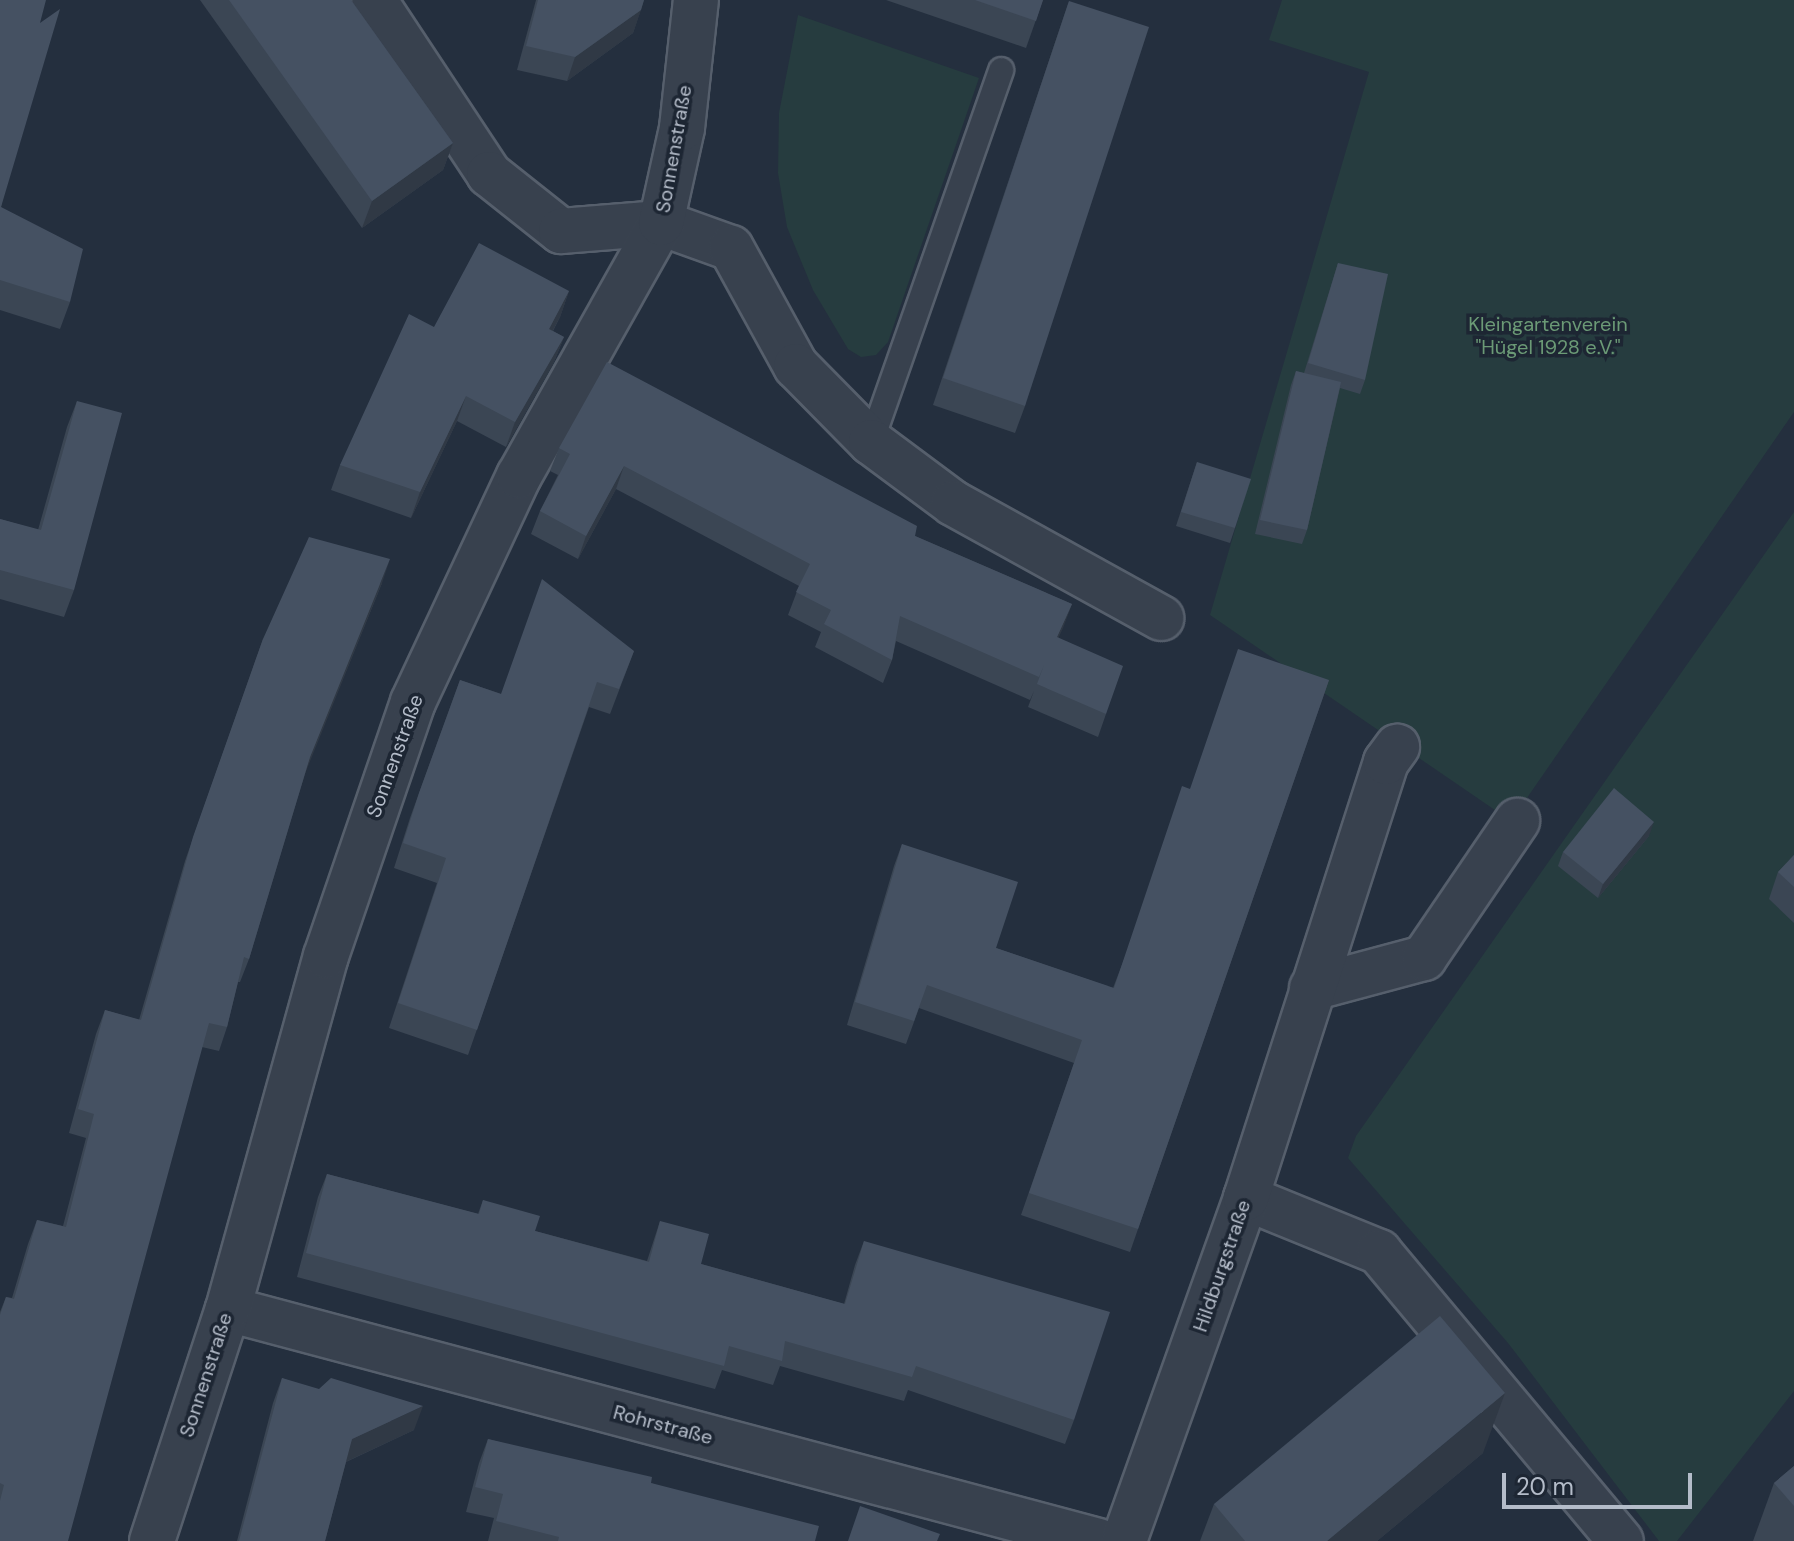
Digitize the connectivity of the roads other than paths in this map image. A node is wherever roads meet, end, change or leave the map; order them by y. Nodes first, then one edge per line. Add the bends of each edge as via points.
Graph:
1 (374, 0) edge
2 (696, 0) edge
3 (1001, 70) dead end
4 (661, 223) junction
5 (871, 442) junction
6 (1161, 618) dead end
7 (1397, 747) dead end
8 (1517, 821) dead end
9 (1312, 988) junction
10 (1246, 1198) junction
11 (228, 1309) junction
12 (152, 1541) edge
13 (1099, 1541) edge
14 (1124, 1541) edge
15 (1621, 1541) edge

1 - 4 street via 489,174 561,231
2 - 4 street, Sonnenstraße via 682,128
3 - 5 lane
4 - 5 street via 731,248 796,366
4 - 11 street, Sonnenstraße via 519,476 413,702 326,956
5 - 6 street via 953,503
7 - 9 street, Hildburgstraße via 1386,762
8 - 9 street via 1424,958
9 - 10 street, Hildburgstraße
10 - 14 street, Hildburgstraße
10 - 15 street via 1379,1252
11 - 12 street, Sonnenstraße
11 - 13 street, Rohrstraße

